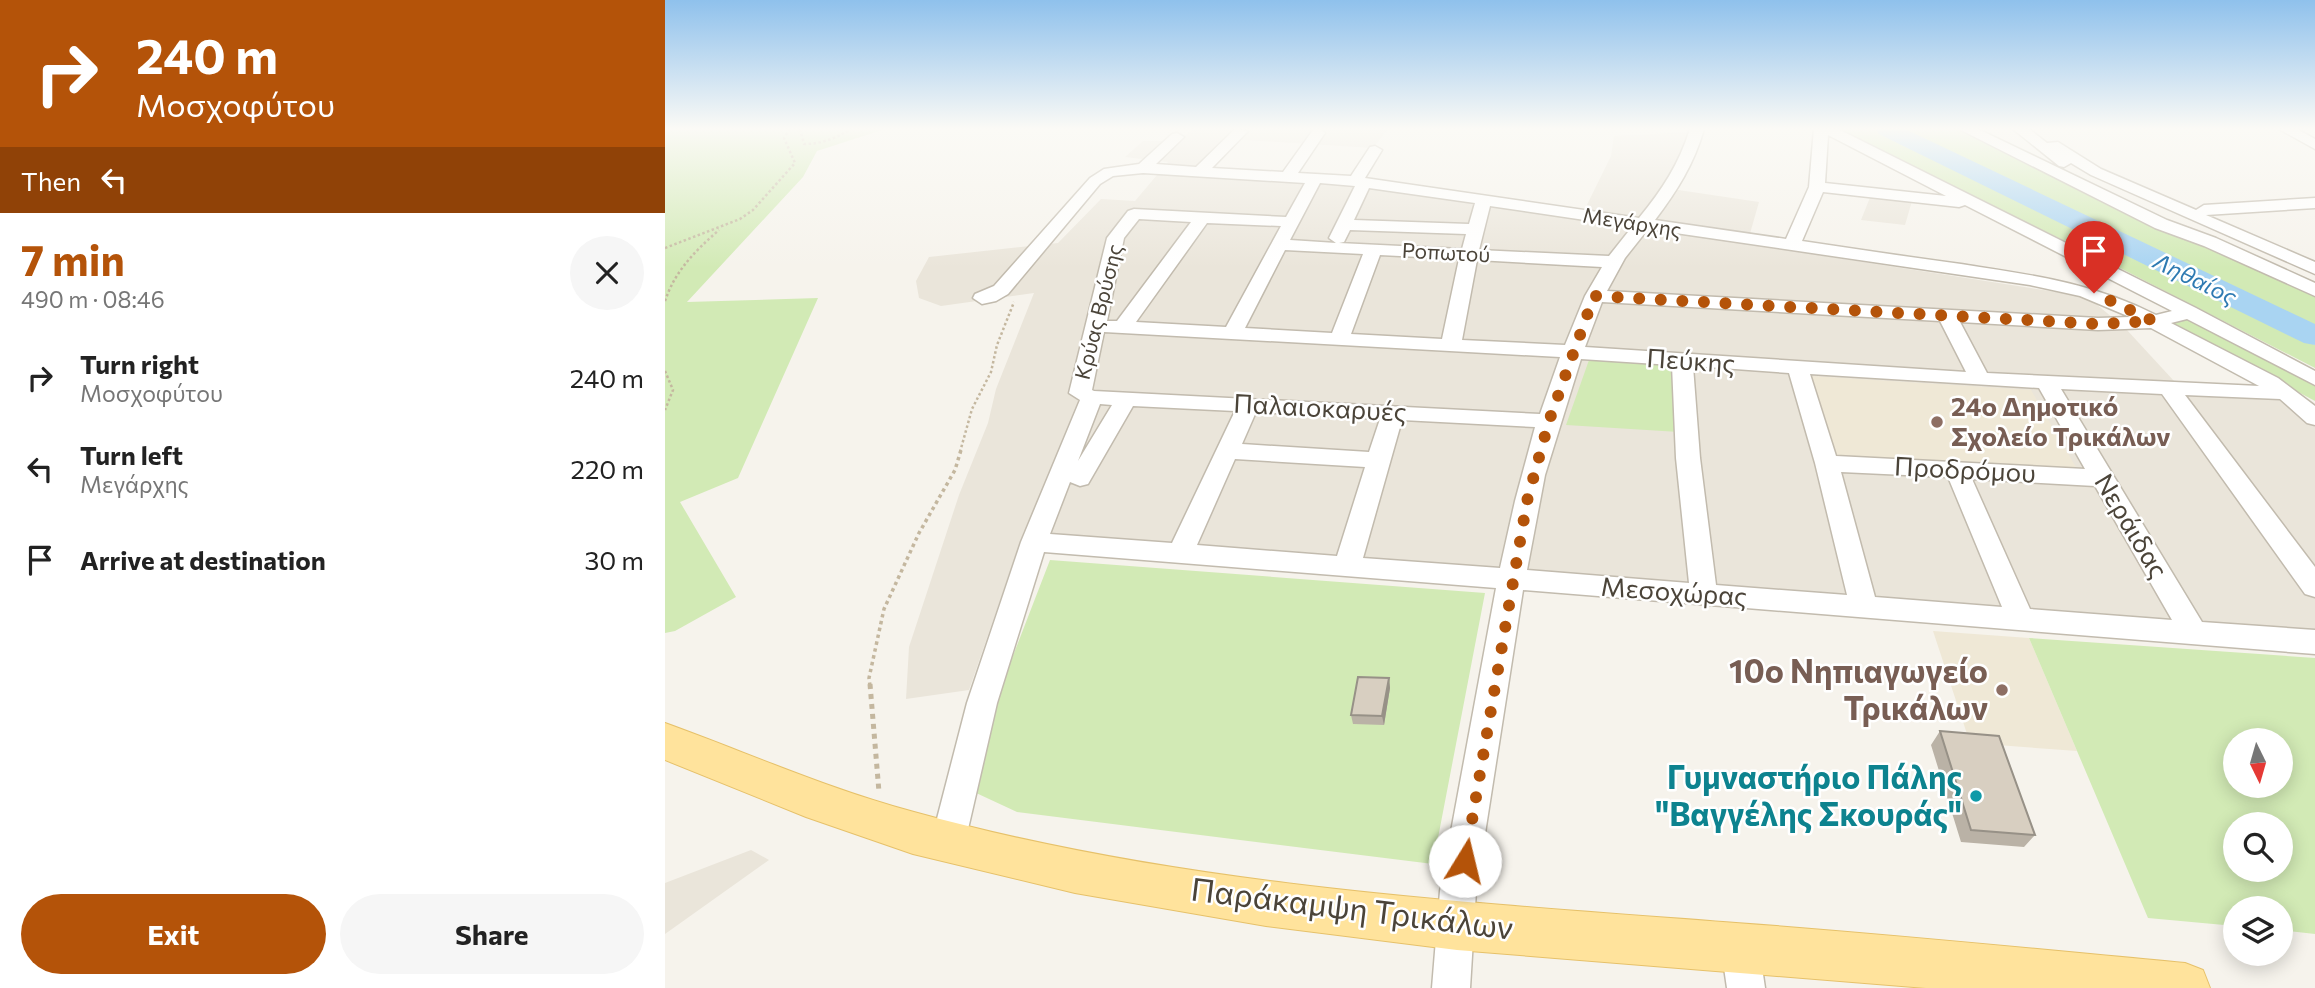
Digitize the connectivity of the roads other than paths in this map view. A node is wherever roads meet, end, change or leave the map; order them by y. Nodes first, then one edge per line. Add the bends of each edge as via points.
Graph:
1 (1104, 175) edge
2 (1272, 175) edge
3 (1363, 175) edge
4 (1679, 175) edge
5 (1818, 175) edge
6 (1916, 175) edge
7 (2065, 175) edge
8 (2085, 175) edge
9 (2103, 175) edge
10 (2129, 175) edge
11 (1288, 176) joint
12 (1315, 178) junction
13 (1360, 181) junction
14 (1817, 187) junction
15 (1484, 200) junction
16 (2315, 203) edge
17 (1973, 204) junction
18 (2204, 209) junction
19 (1202, 218) junction
20 (1291, 222) junction
21 (1344, 225) junction
22 (1642, 225) junction
23 (1476, 229) junction
24 (2213, 239) junction
25 (1279, 246) junction
26 (1791, 246) junction
27 (1333, 248) junction
28 (1374, 249) junction
29 (1469, 254) junction
30 (2315, 258) edge
31 (1613, 262) junction
32 (2315, 269) edge
33 (2315, 281) edge
34 (2131, 283) junction
35 (2315, 290) edge
36 (2085, 291) junction
37 (1594, 296) junction
38 (982, 298) dead end
39 (2189, 312) junction
40 (1948, 317) junction
41 (2153, 321) junction
42 (1096, 326) junction
43 (1122, 328) junction
44 (1232, 334) junction
45 (1339, 340) junction
46 (1451, 346) junction
47 (1573, 352) junction
48 (1682, 360) junction
49 (1798, 368) junction
50 (1980, 379) junction
51 (2315, 379) edge
52 (2046, 382) junction
53 (2169, 388) junction
54 (2286, 393) junction
55 (1092, 397) junction
56 (1127, 398) junction
57 (1249, 404) junction
58 (1393, 412) junction
59 (2315, 418) edge
60 (1549, 421) junction
61 (1227, 451) junction
62 (1379, 460) junction
63 (1828, 463) junction
64 (1956, 470) junction
65 (1080, 478) dead end
66 (2102, 478) junction
67 (1034, 542) junction
68 (1180, 553) junction
69 (1347, 566) junction
70 (1513, 579) junction
71 (2315, 587) edge
72 (1704, 594) junction
73 (1864, 607) junction
74 (2021, 619) junction
75 (2194, 632) junction
76 (2315, 642) edge
77 (665, 740) edge
78 (948, 842) junction
79 (1456, 926) junction
80 (1743, 968) edge
81 (2114, 985) edge
82 (1451, 988) edge
83 (2185, 988) edge

1 - 38 street, Μεγάρχης via 996,294
2 - 11 street, Μεγάρχης
3 - 13 street
4 - 22 street
5 - 14 street
6 - 17 street
7 - 24 street via 2161,224
8 - 24 street
9 - 32 street
10 - 18 street
11 - 12 street, Μεγάρχης
12 - 13 street, Μεγάρχης
12 - 20 street
13 - 15 street, Μεγάρχης
13 - 21 street
14 - 17 street
14 - 26 street
15 - 22 street, Μεγάρχης
15 - 23 street
16 - 18 street
17 - 34 street
18 - 30 street
19 - 20 street, Κρύας Βρύσης
19 - 42 street, Κρύας Βρύσης via 1133,214 1116,238
19 - 43 street
20 - 25 street
21 - 23 street
21 - 27 street
22 - 26 street, Μεγάρχης
22 - 31 street
23 - 29 street
24 - 33 street
24 - 35 street
25 - 27 street, Ροπωτού
25 - 44 street
26 - 36 street, Μεγάρχης
27 - 28 street, Ροπωτού
28 - 29 street, Ροπωτού
28 - 45 street
29 - 31 street, Ροπωτού
29 - 46 street
31 - 37 street
34 - 36 street, Μεγάρχης
34 - 39 street
36 - 41 street, Μεγάρχης
37 - 40 street
37 - 47 street
39 - 41 street
39 - 51 street
40 - 41 street via 2098,324
40 - 50 street
41 - 54 street, Μεγάρχης
42 - 43 street, Πεύκης
42 - 55 street, Κρύας Βρύσης via 1080,391
43 - 44 street, Πεύκης
44 - 45 street, Πεύκης
45 - 46 street, Πεύκης
46 - 47 street, Πεύκης
47 - 48 street, Πεύκης
47 - 60 street
48 - 49 street, Πεύκης
48 - 72 street
49 - 50 street, Πεύκης
49 - 63 street
50 - 52 street, Πεύκης
52 - 53 street, Πεύκης
52 - 66 street, Νεράιδας
53 - 54 street, Πεύκης
53 - 71 street
54 - 59 street, Μεγάρχης
55 - 56 street, Παλαιοκαρυές
55 - 67 street
56 - 57 street, Παλαιοκαρυές
56 - 65 street
57 - 58 street, Παλαιοκαρυές
57 - 61 street
58 - 60 street, Παλαιοκαρυές
58 - 62 street
60 - 70 street via 1527,501
61 - 62 street
61 - 68 street
62 - 69 street
63 - 64 street, Προδρόμου
63 - 73 street
64 - 66 street, Προδρόμου
64 - 74 street
66 - 75 street, Νεράιδας
67 - 68 street, Μεσοχώρας
67 - 78 street via 982,703
68 - 69 street, Μεσοχώρας
69 - 70 street, Μεσοχώρας
70 - 72 street, Μεσοχώρας
70 - 79 street
72 - 73 street, Μεσοχώρας
73 - 74 street, Μεσοχώρας
74 - 75 street, Μεσοχώρας
75 - 76 street, Μεσοχώρας
77 - 78 main road, Παράκαμψη Τρικάλων via 882,823
78 - 79 main road, Παράκαμψη Τρικάλων via 1102,875
79 - 80 main road, Παράκαμψη Τρικάλων
79 - 82 street
80 - 81 main road, Παράκαμψη Τρικάλων
81 - 83 main road, Παράκαμψη Τρικάλων

